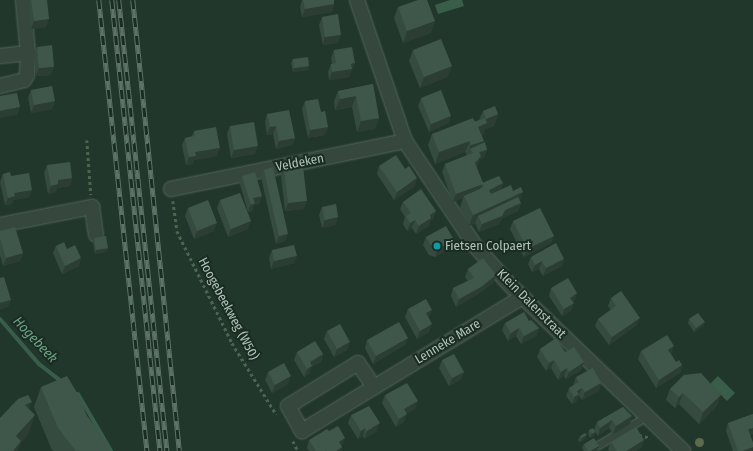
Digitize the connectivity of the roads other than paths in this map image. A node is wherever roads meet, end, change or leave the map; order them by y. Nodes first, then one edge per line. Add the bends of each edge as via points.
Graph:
1 (23, 0) edge
2 (357, 0) edge
3 (28, 53) junction
4 (0, 56) edge
5 (0, 86) edge
6 (405, 141) junction
7 (171, 189) road end
8 (0, 225) edge
9 (96, 235) dead end
10 (521, 295) junction
11 (374, 387) junction
12 (647, 416) junction
13 (598, 445) edge
14 (683, 451) edge

1 - 3 street
2 - 6 street, Klein Dalenstraat
3 - 4 street
3 - 5 street via 29,70 24,80
6 - 7 street, Veldeken
6 - 10 street, Klein Dalenstraat via 476,247
8 - 9 street via 92,207
10 - 11 street, Lenneke Mare via 516,301
10 - 12 street, Klein Dalenstraat
11 - 11 street, Lenneke Mare via 302,431 288,406 358,363
12 - 13 lane
12 - 14 street, Klein Dalenstraat

